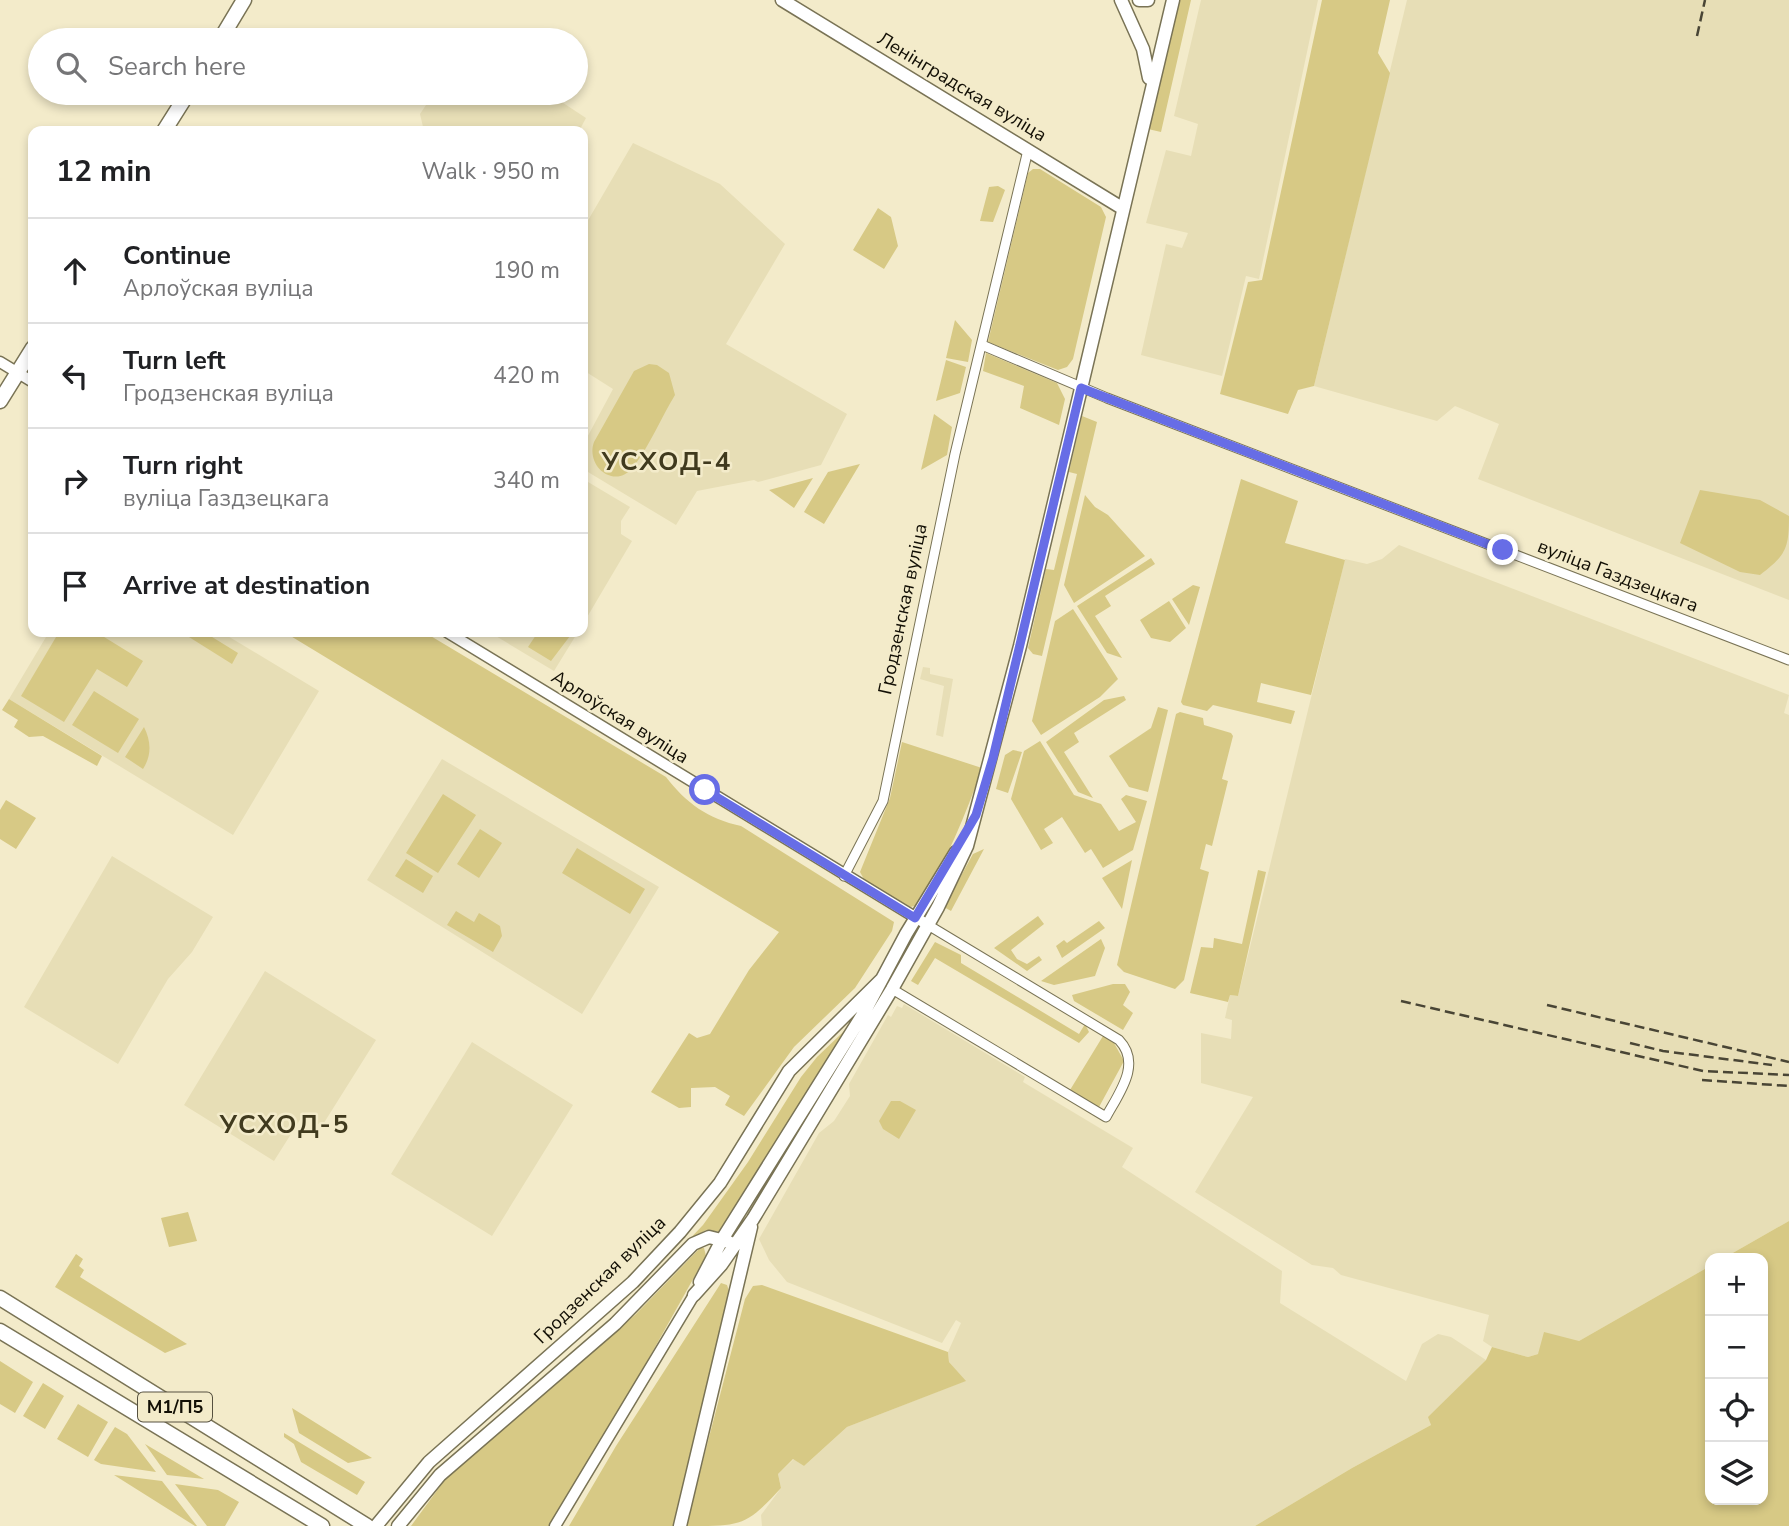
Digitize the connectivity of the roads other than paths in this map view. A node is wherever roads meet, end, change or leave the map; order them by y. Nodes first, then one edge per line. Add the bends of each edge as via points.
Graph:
1 (244, 0) edge
2 (782, 0) edge
3 (1121, 0) edge
4 (1139, 0) edge
5 (1148, 0) edge
6 (1172, 0) edge
7 (227, 28) edge
8 (1150, 87) junction
9 (180, 105) edge
10 (167, 126) edge
11 (1028, 150) junction
12 (1122, 208) junction
13 (982, 345) junction
14 (28, 356) edge
15 (0, 362) edge
16 (18, 373) junction
17 (28, 379) edge
18 (1081, 388) junction
19 (0, 401) edge
20 (455, 637) edge
21 (1789, 660) edge
22 (976, 815) junction
23 (844, 876) junction
24 (915, 918) junction
25 (928, 925) junction
26 (882, 979) junction
27 (892, 989) junction
28 (753, 1219) junction
29 (729, 1242) junction
30 (694, 1295) joint
31 (0, 1298) edge
32 (0, 1331) edge
33 (321, 1526) edge
34 (367, 1526) edge
35 (376, 1526) edge
36 (398, 1526) edge
37 (555, 1526) edge
38 (680, 1526) edge

1 - 7 main road
2 - 11 main road, Ленінградская вуліца
3 - 8 main road, Гродзенская вуліца via 1143,49
4 - 5 main road
6 - 8 main road, Гродзенская вуліца
8 - 12 main road, Гродзенская вуліца
9 - 10 main road
11 - 12 main road, Ленінградская вуліца
11 - 13 street, Гродзенская вуліца
12 - 18 main road, Гродзенская вуліца
13 - 18 street
13 - 23 street, Гродзенская вуліца via 883,801
14 - 16 main road
15 - 16 street
16 - 17 street
16 - 19 main road
18 - 21 street, вуліца Газдзецкага
18 - 22 main road, Гродзенская вуліца
20 - 23 street, Арлоўская вуліца
22 - 24 main road, Гродзенская вуліца
22 - 25 main road, Гродзенская вуліца via 967,846
23 - 24 street, Арлоўская вуліца
24 - 25 street, Арлоўская вуліца
24 - 26 main road, Гродзенская вуліца
25 - 27 main road, Гродзенская вуліца
25 - 27 street, Арлоўская вуліца via 1114,1035 1129,1055 1128,1072 1106,1118
26 - 29 main road, Гродзенская вуліца
26 - 35 main road, Гродзенская вуліца via 789,1071 720,1183 680,1232 632,1282 429,1462
27 - 28 main road, Гродзенская вуліца
28 - 29 main road, Гродзенская вуліца
28 - 38 main road
29 - 30 main road, Гродзенская вуліца
29 - 36 main road, Гродзенская вуліца via 709,1237 693,1244 615,1324 440,1475
30 - 37 street, Гродзенская вуліца
31 - 34 main road, М1/П5
32 - 33 main road, М1/П5

